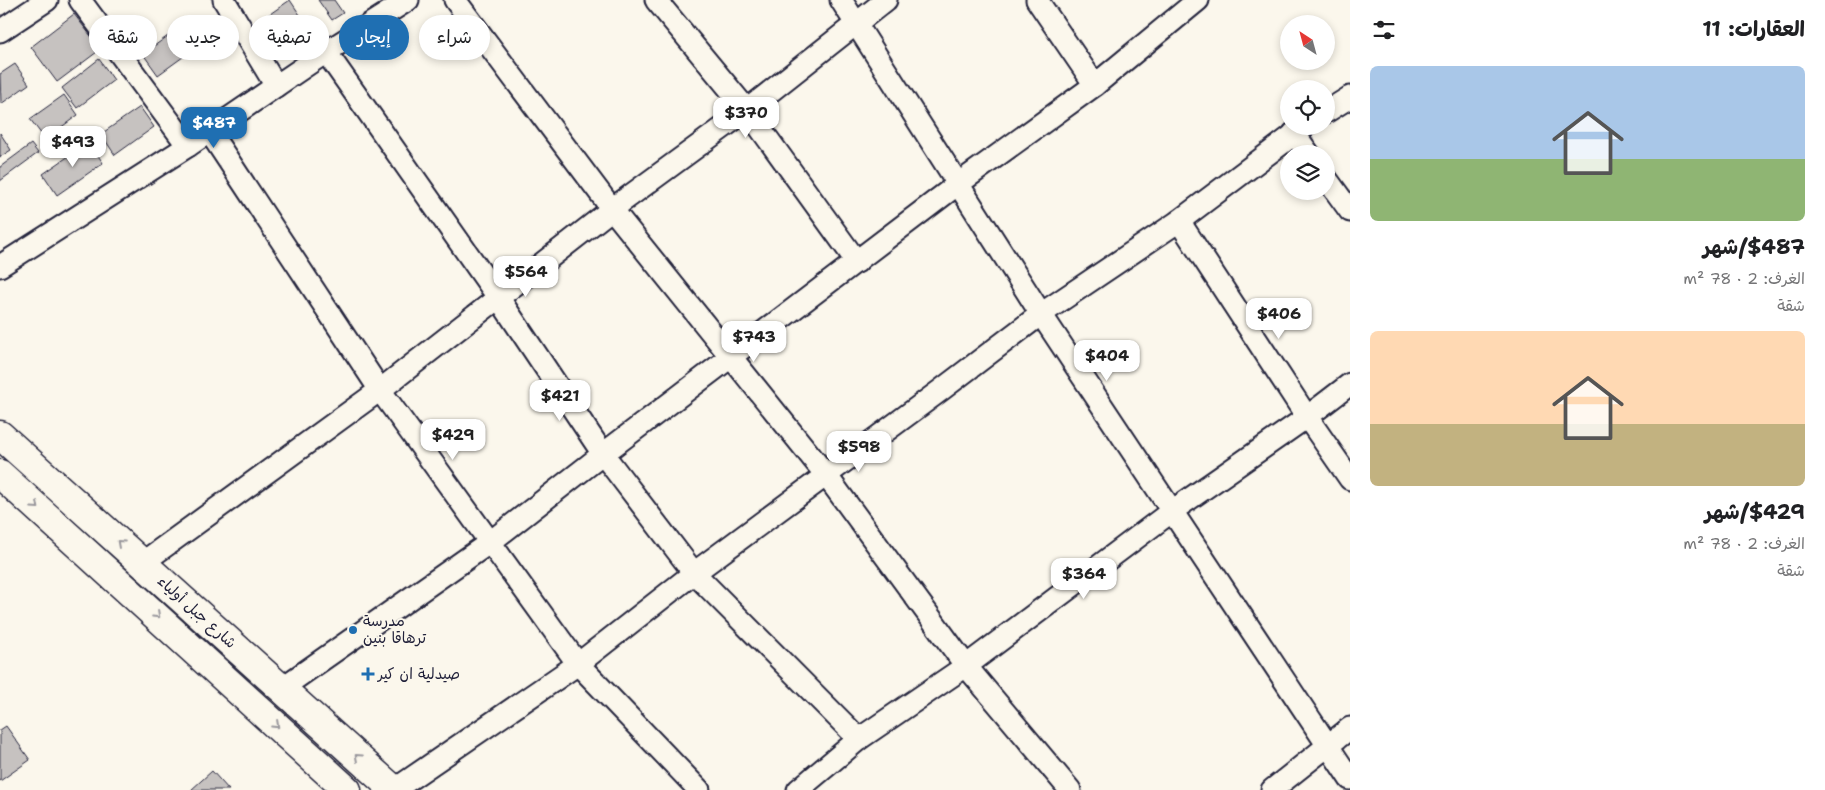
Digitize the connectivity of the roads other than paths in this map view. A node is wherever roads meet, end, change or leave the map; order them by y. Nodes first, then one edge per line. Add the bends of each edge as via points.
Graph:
1 (47, 0) edge
2 (80, 0) edge
3 (224, 0) edge
4 (455, 0) edge
5 (656, 0) edge
6 (840, 0) edge
7 (886, 0) edge
8 (1037, 0) edge
9 (1198, 0) edge
10 (403, 1) edge
11 (854, 23) junction
12 (0, 31) edge
13 (329, 50) edge
14 (329, 56) edge
15 (314, 60) edge
16 (1095, 85) junction
17 (276, 86) junction
18 (1350, 97) edge
19 (1335, 106) edge
20 (747, 110) junction
21 (209, 131) junction
22 (1293, 135) edge
23 (188, 146) junction
24 (958, 184) junction
25 (1335, 190) edge
26 (612, 209) junction
27 (1350, 211) edge
28 (1179, 221) junction
29 (857, 262) junction
30 (0, 266) edge
31 (498, 297) junction
32 (1040, 314) junction
33 (732, 357) junction
34 (1350, 384) edge
35 (380, 390) junction
36 (1308, 417) junction
37 (0, 436) edge
38 (603, 454) junction
39 (0, 474) edge
40 (826, 475) junction
41 (1350, 479) edge
42 (1172, 511) junction
43 (490, 543) junction
44 (142, 563) junction
45 (694, 573) junction
46 (578, 664) junction
47 (966, 666) junction
48 (282, 688) junction
49 (1350, 728) edge
50 (859, 739) junction
51 (1327, 746) junction
52 (1350, 779) edge
53 (347, 790) edge
54 (394, 790) edge
55 (699, 790) edge
56 (798, 790) edge
57 (1070, 790) edge
58 (1272, 790) edge

1 - 12 street
2 - 23 street
3 - 17 street
4 - 26 street
5 - 20 street
6 - 11 street
7 - 11 street
8 - 16 street
9 - 16 street
10 - 13 street
11 - 20 street
11 - 24 street
14 - 31 street
15 - 17 street
16 - 24 street
17 - 21 street
18 - 19 street
20 - 26 street
20 - 29 street
21 - 23 street
21 - 35 street
22 - 28 street
23 - 30 street
24 - 29 street
24 - 32 street
25 - 27 street
26 - 31 street
26 - 33 street
28 - 32 street
28 - 36 street
29 - 33 street
31 - 35 street
31 - 38 street
32 - 40 street
32 - 42 street
33 - 38 street
33 - 40 street
34 - 36 street
35 - 43 street
35 - 44 street
36 - 41 street
36 - 42 street
44 -> 37 main road, شارع جبل أولياء
38 - 43 street
38 - 45 street
39 -> 53 main road, شارع جبل أولياء
40 - 45 street
40 - 47 street
42 - 47 street
42 - 51 street
43 - 46 street
43 - 48 street
44 - 48 main road, شارع جبل أولياء
45 - 46 street
45 - 50 street
46 - 54 street
46 - 55 street
47 - 50 street
47 - 57 street
54 -> 48 main road, شارع جبل أولياء
49 - 51 street
50 - 56 street
51 - 52 street
51 - 58 street

